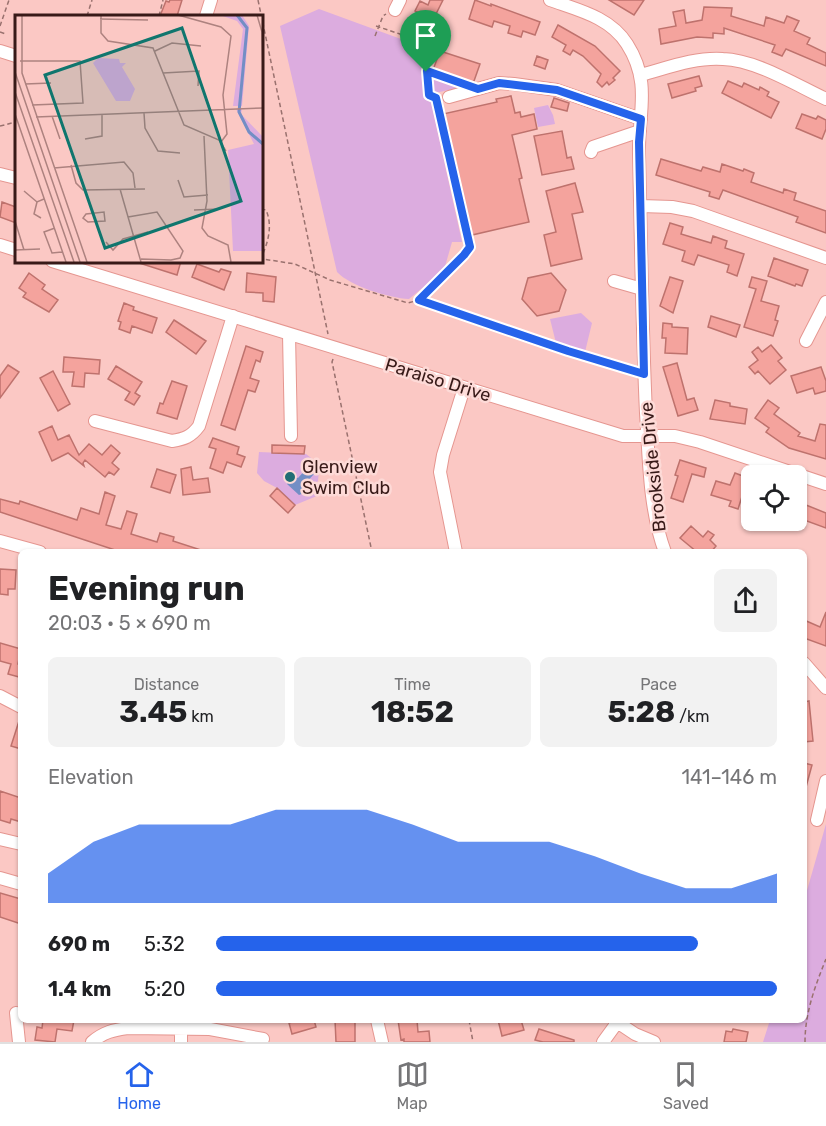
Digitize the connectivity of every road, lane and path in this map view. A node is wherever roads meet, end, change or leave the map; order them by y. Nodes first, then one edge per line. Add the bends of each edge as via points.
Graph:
1 (9, 0) edge
2 (92, 0) edge
3 (163, 0) edge
4 (211, 0) edge
5 (258, 0) edge
6 (550, 0) edge
7 (397, 5) edge
8 (87, 15) edge
9 (159, 15) edge
10 (206, 15) edge
11 (261, 15) edge
12 (262, 19) edge
13 (0, 26) edge
14 (377, 27) junction
15 (0, 32) edge
16 (6, 34) dead end
17 (375, 36) dead end
18 (0, 51) edge
19 (15, 56) edge
20 (427, 71) junction
21 (641, 75) junction
22 (478, 89) junction
23 (442, 98) junction
24 (826, 99) edge
25 (15, 122) edge
26 (640, 125) junction
27 (0, 126) edge
28 (591, 152) dead end
29 (0, 174) edge
30 (15, 178) edge
31 (641, 206) junction
32 (262, 209) edge
33 (0, 245) edge
34 (15, 250) edge
35 (262, 256) edge
36 (262, 258) edge
37 (826, 258) edge
38 (55, 262) edge
39 (314, 272) junction
40 (614, 281) dead end
41 (642, 289) junction
42 (419, 300) junction
43 (826, 302) edge
44 (233, 316) junction
45 (289, 334) junction
46 (806, 341) dead end
47 (331, 347) junction
48 (644, 374) junction
49 (464, 388) junction
50 (95, 421) dead end
51 (291, 436) dead end
52 (647, 436) junction
53 (826, 484) edge
54 (0, 541) edge
55 (29, 549) edge
56 (371, 549) edge
57 (455, 549) edge
58 (664, 549) edge
59 (807, 666) edge
60 (826, 688) edge
61 (0, 696) edge
62 (18, 705) edge
63 (826, 781) edge
64 (817, 820) dead end
65 (0, 839) edge
66 (18, 843) edge
67 (0, 878) edge
68 (18, 883) edge
69 (826, 959) edge
70 (808, 1010) joint
71 (16, 1013) dead end
72 (807, 1021) edge
73 (378, 1023) edge
74 (470, 1023) edge
75 (616, 1023) edge
76 (620, 1023) edge
77 (807, 1023) edge
78 (181, 1024) edge
79 (263, 1039) dead end
80 (19, 1042) edge
81 (92, 1042) edge
82 (181, 1042) edge
83 (382, 1042) edge
84 (473, 1042) edge
85 (603, 1042) edge
86 (654, 1042) edge
87 (805, 1042) edge

1 - 13 path
2 - 8 path
3 - 9 path
4 - 10 street
5 - 11 path
6 - 21 street, Brookside Drive via 612,27 627,44
7 - 14 path via 382,16
12 - 39 path
14 - 17 path
14 - 20 path via 434,51
15 - 16 path
18 - 19 street
20 - 22 path
20 - 23 path via 429,95
21 - 24 street via 702,60 723,59 759,68
21 - 26 street, Brookside Drive via 644,94
22 - 23 street
22 - 26 street via 499,83 557,90
23 - 42 path via 470,247
25 - 27 path
26 - 28 street via 593,147
26 - 31 street, Brookside Drive
29 - 30 street
31 - 37 street via 693,211
31 - 41 street, Brookside Drive
32 - 35 path via 270,219 268,244
33 - 34 street
36 - 39 path
38 - 44 street, Paraiso Drive
39 - 42 path via 408,303
39 - 47 path
40 - 41 street
41 - 48 street, Brookside Drive
42 - 48 path
43 - 46 street
44 - 45 street, Paraiso Drive
44 - 50 street via 199,426 192,435 172,441
45 - 47 street, Paraiso Drive
45 - 51 street
47 - 49 street, Paraiso Drive
47 - 56 path
48 - 52 street, Brookside Drive
49 - 52 street, Paraiso Drive via 623,436
49 - 57 street via 440,472
52 - 53 street, Paraiso Drive via 675,436 700,442
52 - 58 street, Brookside Drive via 657,531
54 - 55 street
59 - 60 street
61 - 62 street
63 - 64 street
65 - 66 street
67 - 68 street
69 - 70 path
70 - 72 path
71 - 80 street
73 - 83 street
74 - 84 path
75 - 85 street
76 - 86 street
77 - 87 path
78 - 79 street
78 - 81 street via 115,1029
78 - 82 street

